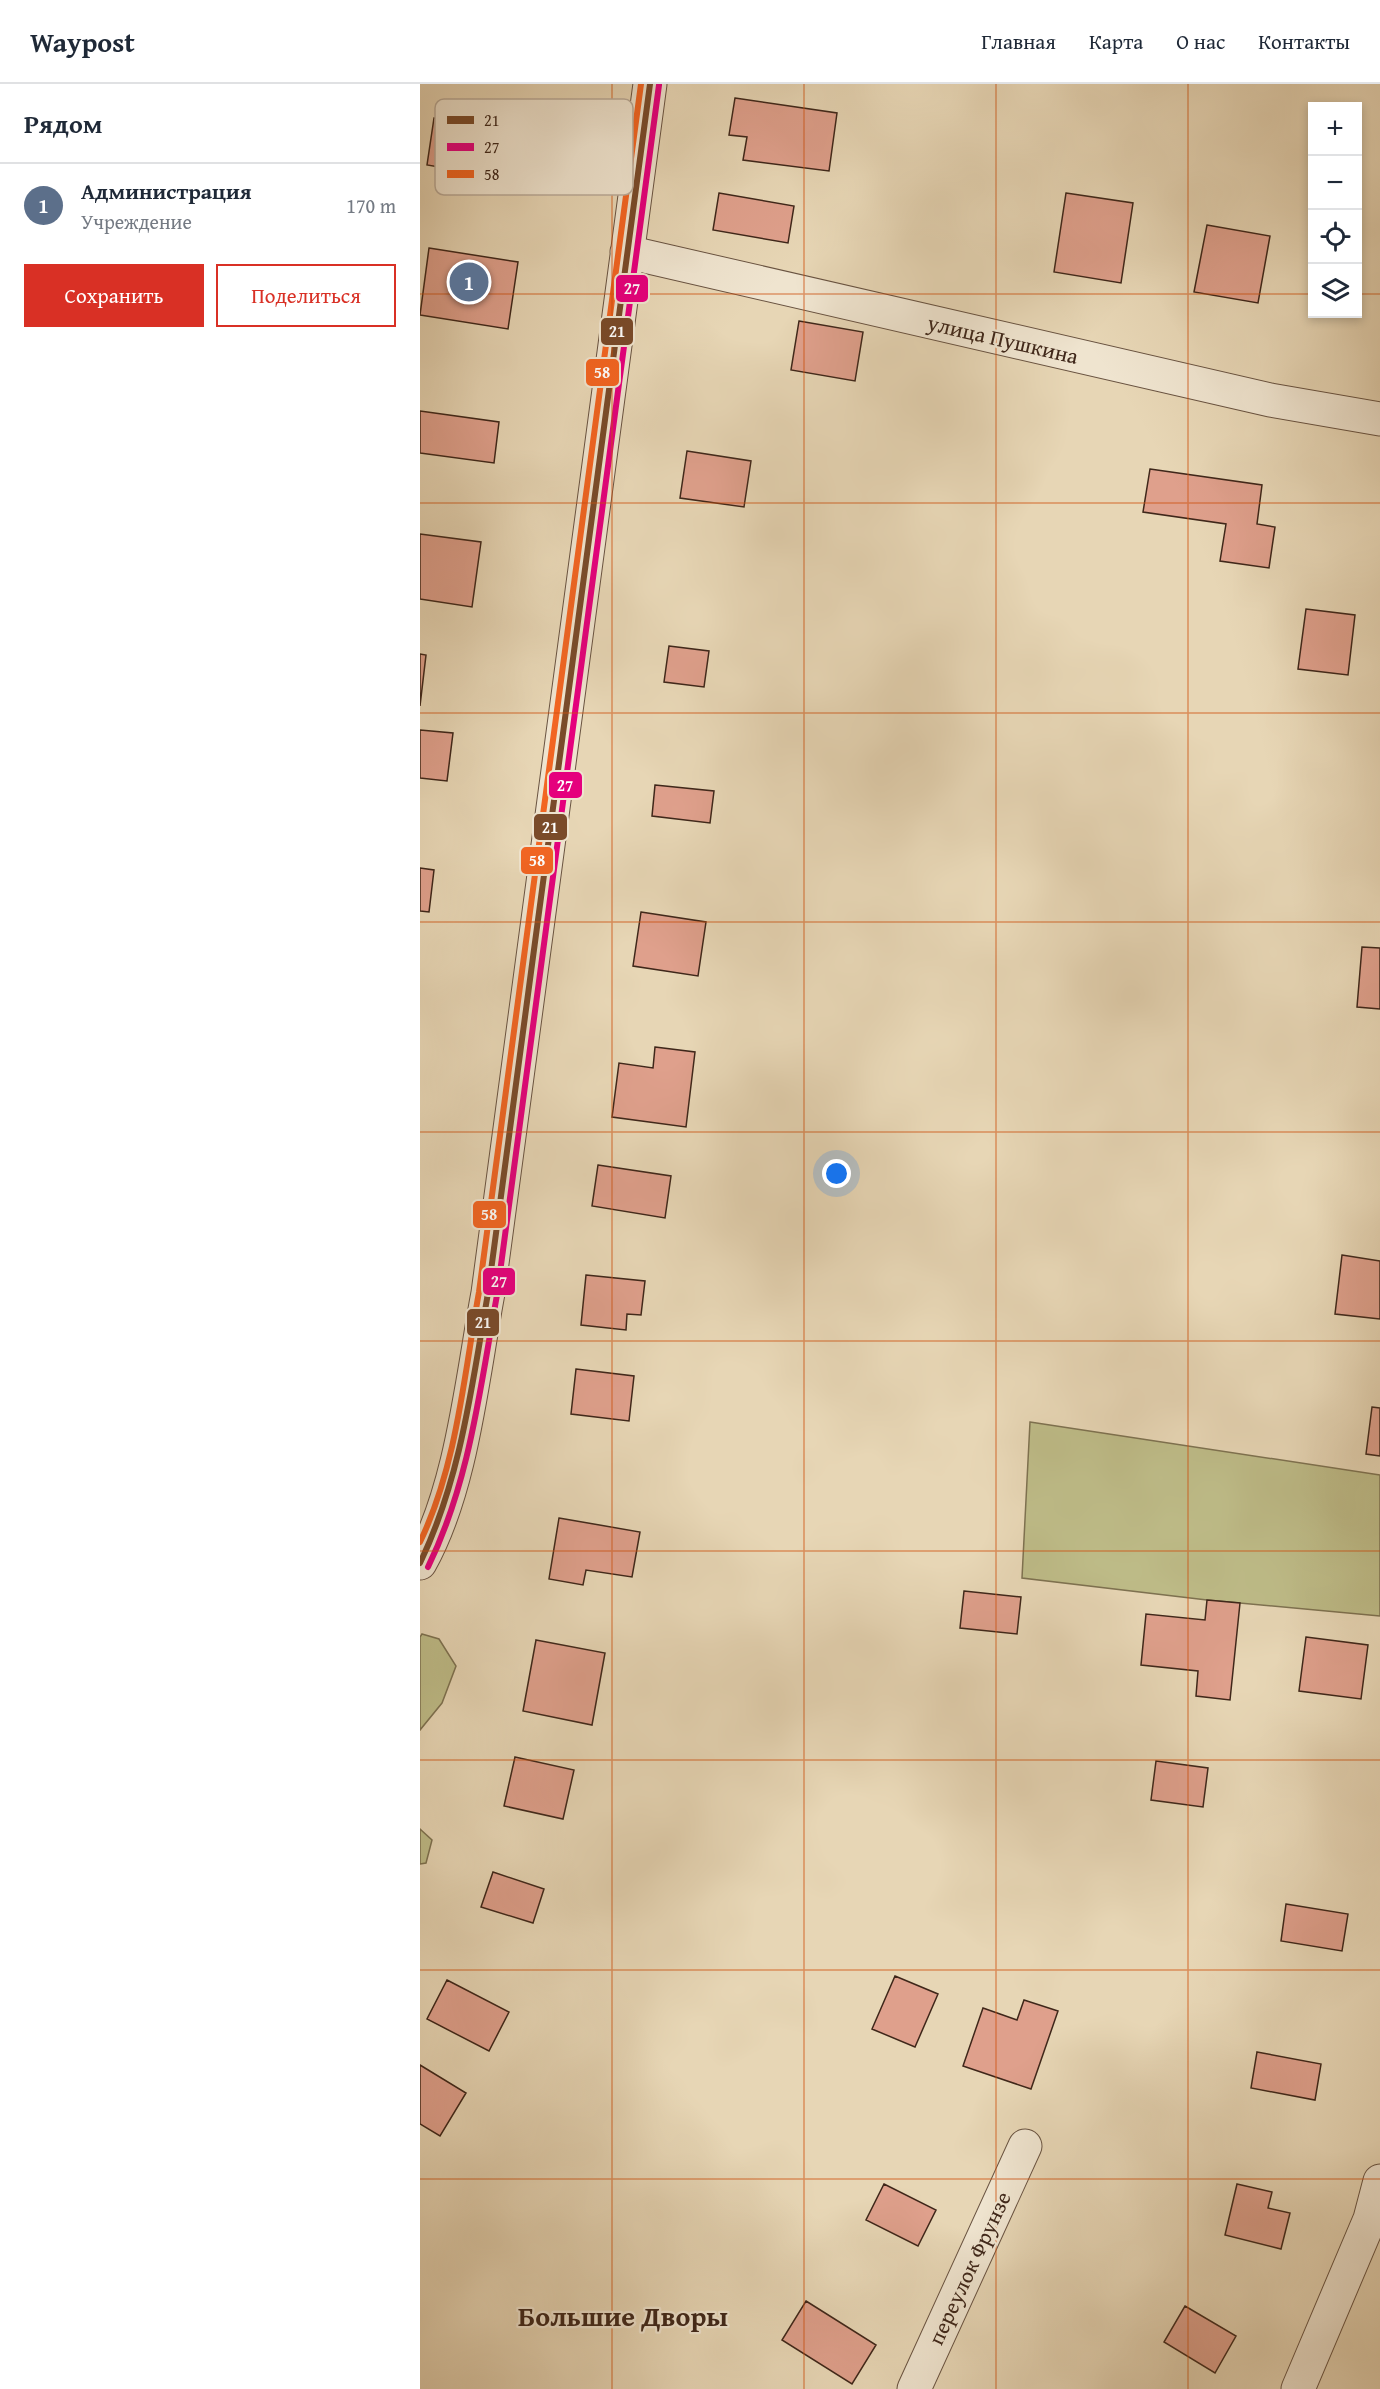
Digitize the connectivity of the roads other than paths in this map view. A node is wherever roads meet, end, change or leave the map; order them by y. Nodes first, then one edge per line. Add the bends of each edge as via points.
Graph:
1 (650, 84) edge
2 (627, 252) junction
3 (1380, 419) edge
4 (420, 1563) edge
5 (1025, 2146) dead end
6 (1380, 2181) edge
7 (914, 2389) edge
8 (1298, 2389) edge

1 - 2 street
2 - 3 street, улица Пушкина via 1270,400
2 - 4 street via 488,1293 446,1503
5 - 7 street, переулок Фрунзе
6 - 8 street via 1370,2219

